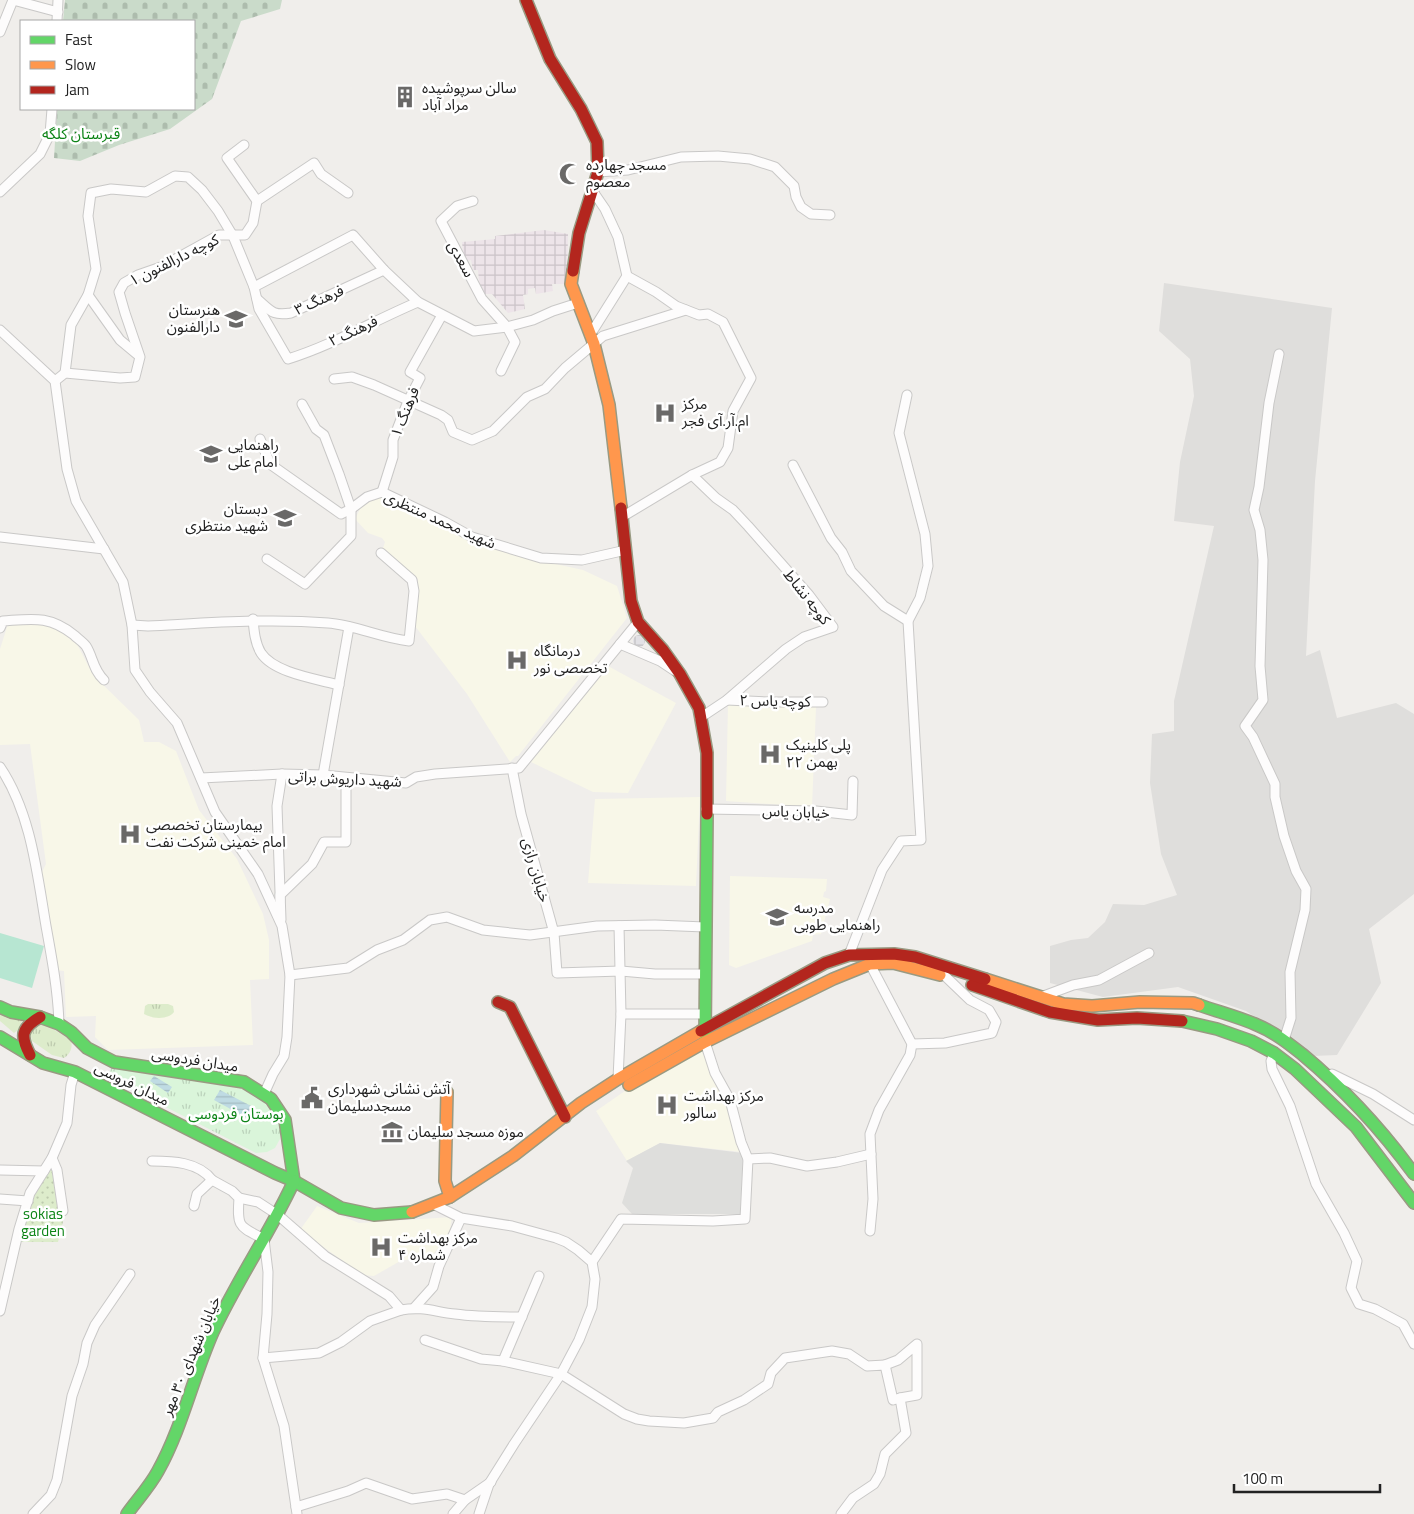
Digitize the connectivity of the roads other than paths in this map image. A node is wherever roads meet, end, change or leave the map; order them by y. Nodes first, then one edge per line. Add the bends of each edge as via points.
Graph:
1 (13, 0) edge
2 (58, 0) edge
3 (526, 0) edge
4 (58, 16) edge
5 (0, 32) edge
6 (52, 110) edge
7 (244, 146) dead end
8 (598, 172) junction
9 (592, 190) junction
10 (0, 192) edge
11 (348, 193) dead end
12 (257, 201) junction
13 (473, 201) dead end
14 (830, 215) dead end
15 (233, 236) junction
16 (384, 270) junction
17 (627, 276) junction
18 (254, 287) junction
19 (88, 294) junction
20 (255, 298) junction
21 (418, 302) junction
22 (578, 302) junction
23 (686, 310) junction
24 (442, 315) junction
25 (507, 327) junction
26 (0, 330) edge
27 (592, 340) junction
28 (1279, 354) dead end
29 (140, 357) junction
30 (501, 370) dead end
31 (65, 373) junction
32 (334, 379) dead end
33 (55, 381) junction
34 (907, 395) dead end
35 (408, 401) junction
36 (302, 404) dead end
37 (260, 439) dead end
38 (793, 464) dead end
39 (692, 475) junction
40 (382, 492) junction
41 (351, 509) junction
42 (622, 517) junction
43 (0, 537) edge
44 (104, 549) junction
45 (626, 550) junction
46 (381, 553) dead end
47 (267, 559) dead end
48 (253, 619) junction
49 (908, 621) junction
50 (638, 622) junction
51 (132, 625) junction
52 (349, 627) junction
53 (0, 628) edge
54 (620, 644) junction
55 (680, 674) junction
56 (104, 680) dead end
57 (339, 685) junction
58 (728, 700) junction
59 (822, 702) dead end
60 (700, 718) junction
61 (0, 767) edge
62 (512, 768) junction
63 (282, 774) junction
64 (323, 775) junction
65 (201, 778) junction
66 (346, 778) junction
67 (853, 782) dead end
68 (706, 809) junction
69 (280, 900) junction
70 (282, 926) junction
71 (619, 926) junction
72 (705, 928) junction
73 (554, 933) junction
74 (1149, 953) dead end
75 (848, 955) junction
76 (825, 963) junction
77 (870, 964) junction
78 (621, 971) junction
79 (940, 972) junction
80 (706, 974) junction
81 (290, 975) junction
82 (833, 979) junction
83 (1041, 997) junction
84 (498, 1002) dead end
85 (0, 1007) edge
86 (621, 1014) junction
87 (704, 1014) junction
88 (40, 1017) junction
89 (59, 1024) junction
90 (704, 1029) junction
91 (0, 1037) edge
92 (1284, 1040) junction
93 (705, 1042) junction
94 (912, 1044) junction
95 (1274, 1053) junction
96 (30, 1055) junction
97 (81, 1060) junction
98 (1320, 1069) junction
99 (618, 1079) junction
100 (447, 1092) dead end
101 (264, 1094) junction
102 (565, 1117) junction
103 (1414, 1120) edge
104 (289, 1146) junction
105 (871, 1154) junction
106 (52, 1158) junction
107 (748, 1159) junction
108 (152, 1161) dead end
109 (256, 1163) junction
110 (0, 1170) edge
111 (44, 1171) junction
112 (1414, 1174) edge
113 (212, 1180) junction
114 (294, 1181) junction
115 (450, 1197) junction
116 (239, 1198) junction
117 (0, 1200) edge
118 (28, 1201) junction
119 (432, 1204) junction
120 (1414, 1204) edge
121 (194, 1206) dead end
122 (63, 1211) dead end
123 (278, 1214) junction
124 (461, 1218) junction
125 (870, 1231) dead end
126 (264, 1240) junction
127 (592, 1262) junction
128 (0, 1264) edge
129 (11, 1265) junction
130 (130, 1274) dead end
131 (539, 1276) dead end
132 (415, 1307) junction
133 (401, 1310) junction
134 (0, 1311) edge
135 (522, 1317) junction
136 (425, 1340) dead end
137 (1414, 1344) edge
138 (263, 1358) junction
139 (503, 1361) junction
140 (885, 1365) junction
141 (561, 1374) junction
142 (900, 1398) junction
143 (491, 1482) junction
144 (465, 1500) junction
145 (297, 1511) edge
146 (33, 1514) edge
147 (127, 1514) edge
148 (453, 1514) edge
149 (479, 1514) edge
150 (842, 1514) edge

1 - 4 street
1 - 5 street
2 - 4 street
3 - 8 main road via 550,59 597,142
6 - 10 street via 50,134 40,154
7 - 12 street via 227,158
8 - 9 main road
8 - 14 street via 628,170 681,157 750,159 776,167 794,186 801,207 811,214
9 - 17 street via 618,237
9 - 22 main road via 579,232 571,284
11 - 12 street via 321,174 314,163
12 - 15 street via 253,223 245,235
13 - 25 street, سعدی via 457,206 441,221 482,299
15 - 18 street
15 - 19 street via 202,190 188,177 175,176 146,192 111,189 91,193 88,216 96,269
15 - 29 street, کوچه دارالفنون ۱ via 219,235 124,283 119,292
16 - 18 street via 353,235
16 - 20 street, فرهنگ ۳ via 291,313 273,313
16 - 21 street
17 - 23 street
17 - 27 street
18 - 20 street
19 - 29 street via 120,340
19 - 31 street via 71,325
20 - 21 street, فرهنگ ۲ via 288,359
21 - 24 street
22 - 25 street
22 - 27 main road
23 - 27 street
23 - 39 street via 699,315 708,314 723,322 751,378 733,411 728,448 720,462
24 - 25 street via 474,331
24 - 35 street, فرهنگ ۱ via 410,372 420,378
25 - 30 street via 515,342
26 - 33 street
27 - 35 street via 545,390 527,396 493,431 472,440 453,432 442,415
27 - 42 main road via 609,405
28 - 92 street via 1254,510 1263,560 1260,666 1263,700 1245,726 1275,784 1284,836 1306,889 1305,910 1290,972 1291,1018
29 - 31 street via 135,377
31 - 33 street
32 - 35 street via 352,378
33 - 44 street via 67,469 76,501
34 - 49 street via 899,433 925,534 928,566 920,598
35 - 40 street, فرهنگ ۱ via 393,440 393,457
36 - 41 street via 316,429 324,435
37 - 41 street via 270,464 341,514
38 - 49 street via 851,571 884,606
39 - 42 street
39 - 58 street, کوچه نشاط via 748,526 833,627 804,637 786,649
40 - 41 street, شهید محمد منتظری via 367,497
40 - 45 street, شهید محمد منتظری via 472,537 541,558 582,560
41 - 47 street via 351,536 304,584
42 - 45 main road
43 - 44 street
44 - 51 street via 123,582
45 - 50 main road via 631,601
46 - 52 street via 412,580 414,591 409,642
48 - 51 street
48 - 52 street
48 - 57 street via 261,654 271,663 286,671
49 - 75 street via 921,840 901,841 882,870
50 - 54 street
50 - 55 main road
51 - 65 street via 135,670 177,723
52 - 57 street
53 - 56 street via 3,620 50,621 85,645 97,674
54 - 55 street via 660,660
54 - 62 street via 519,768
55 - 60 main road
57 - 64 street
58 - 59 street, کوچه یاس ۲
58 - 60 street, کوچه نشاط
60 - 68 main road via 707,753
61 - 89 street via 11,782 35,859 58,999
62 - 66 street, شهید داریوش براتی via 416,777 406,782
62 - 73 street, خیابان رازی via 521,814
63 - 64 street, شهید داریوش براتی
63 - 65 street
63 - 69 street, شهید داریوش براتی via 277,806
64 - 66 street, شهید داریوش براتی
65 - 70 street via 216,812 258,874
66 - 69 street via 346,842 324,842 312,864 280,895
67 - 68 street, خیابان یاس via 852,815 816,811
68 - 72 main road
69 - 70 street, شهید داریوش براتی
70 - 81 street
71 - 72 street
71 - 73 street
71 - 78 street
72 - 80 main road
73 - 78 street, خیابان رازی via 557,973
73 - 81 street via 530,935 483,930 447,917 430,920 403,940 377,950 348,968
74 - 83 street via 1099,980 1073,985
75 - 76 main road
75 - 79 main road via 915,957
76 - 82 main road
76 - 90 main road
77 - 79 main road via 893,963
77 - 82 main road
77 - 94 street
78 - 80 street
78 - 86 street
79 - 83 main road
79 - 94 street via 970,1000 989,1010 996,1022 992,1033 945,1043
79 - 95 main road via 1050,1012 1098,1020 1186,1021 1251,1041
80 - 87 main road
81 - 101 street via 284,1056
82 - 93 main road
83 - 92 main road via 1063,1004 1092,1006 1140,1002 1193,1003 1258,1025
84 - 102 main road via 510,1007
85 - 88 main road
86 - 87 street
86 - 99 street
87 - 90 main road
88 - 89 main road
88 - 96 main road via 24,1029 24,1045
89 - 97 main road via 71,1032
90 - 93 main road
90 - 99 main road
91 - 96 main road
92 - 95 main road
92 - 98 main road
93 - 102 main road via 584,1112
93 - 107 street via 715,1073 730,1100
94 - 105 street via 910,1055 870,1134
95 - 120 main road via 1356,1127
95 - 137 street via 1272,1069 1290,1106 1316,1184 1357,1261 1351,1288 1359,1304 1403,1324
96 - 97 main road via 42,1063
97 - 101 main road, میدان فردوسی via 244,1082
97 - 106 street via 70,1091 67,1123
97 - 109 main road, میدان فروسی
98 - 103 street via 1373,1094
98 - 112 main road via 1353,1101
99 - 102 main road via 580,1103
100 - 115 main road via 445,1181
101 - 104 main road, میدان فردوسی via 285,1120
102 - 115 main road, میدان فروسی
104 - 109 main road via 270,1162
104 - 114 main road, میدان فردوسی
105 - 107 street via 807,1166 770,1158
105 - 125 street via 873,1199
106 - 111 street
106 - 122 street
107 - 127 street via 745,1219 621,1219
108 - 113 street via 177,1162 196,1168
109 - 114 main road, میدان فروسی
110 - 111 street
111 - 118 street
113 - 116 street
113 - 121 street via 197,1194
114 - 119 main road, میدان فروسی via 341,1208 374,1215 409,1212
114 - 123 main road, خیابان شهدای ۳۰ مهر
115 - 119 main road, میدان فروسی
116 - 123 street via 258,1202
116 - 126 street via 238,1219 244,1228
117 - 118 street
118 - 129 street
119 - 124 street
123 - 126 main road, خیابان شهدای ۳۰ مهر
123 - 133 street via 326,1256 389,1296
124 - 127 street via 512,1226 556,1238
124 - 132 street via 433,1287
126 - 138 street via 268,1272
126 - 147 main road, خیابان شهدای ۳۰ مهر via 213,1333 158,1471
127 - 141 street via 595,1279 592,1307
128 - 129 street
129 - 134 street
130 - 146 street via 95,1324 72,1396 57,1480 51,1495
131 - 135 street
132 - 133 street
132 - 135 street via 470,1316
133 - 138 street via 370,1321 319,1353
135 - 139 street
136 - 139 street via 481,1359
138 - 145 street via 284,1426
139 - 141 street
140 - 141 street via 867,1366 849,1354 832,1351 785,1358 772,1373 768,1384 744,1400 718,1412 713,1418 684,1422 637,1420
140 - 142 street via 893,1400
140 - 142 street via 898,1360 917,1344 917,1395
141 - 143 street
142 - 150 street via 906,1433 885,1454 874,1484 853,1498
143 - 144 street
143 - 149 street
144 - 145 street via 447,1494 412,1499 366,1483
144 - 148 street

